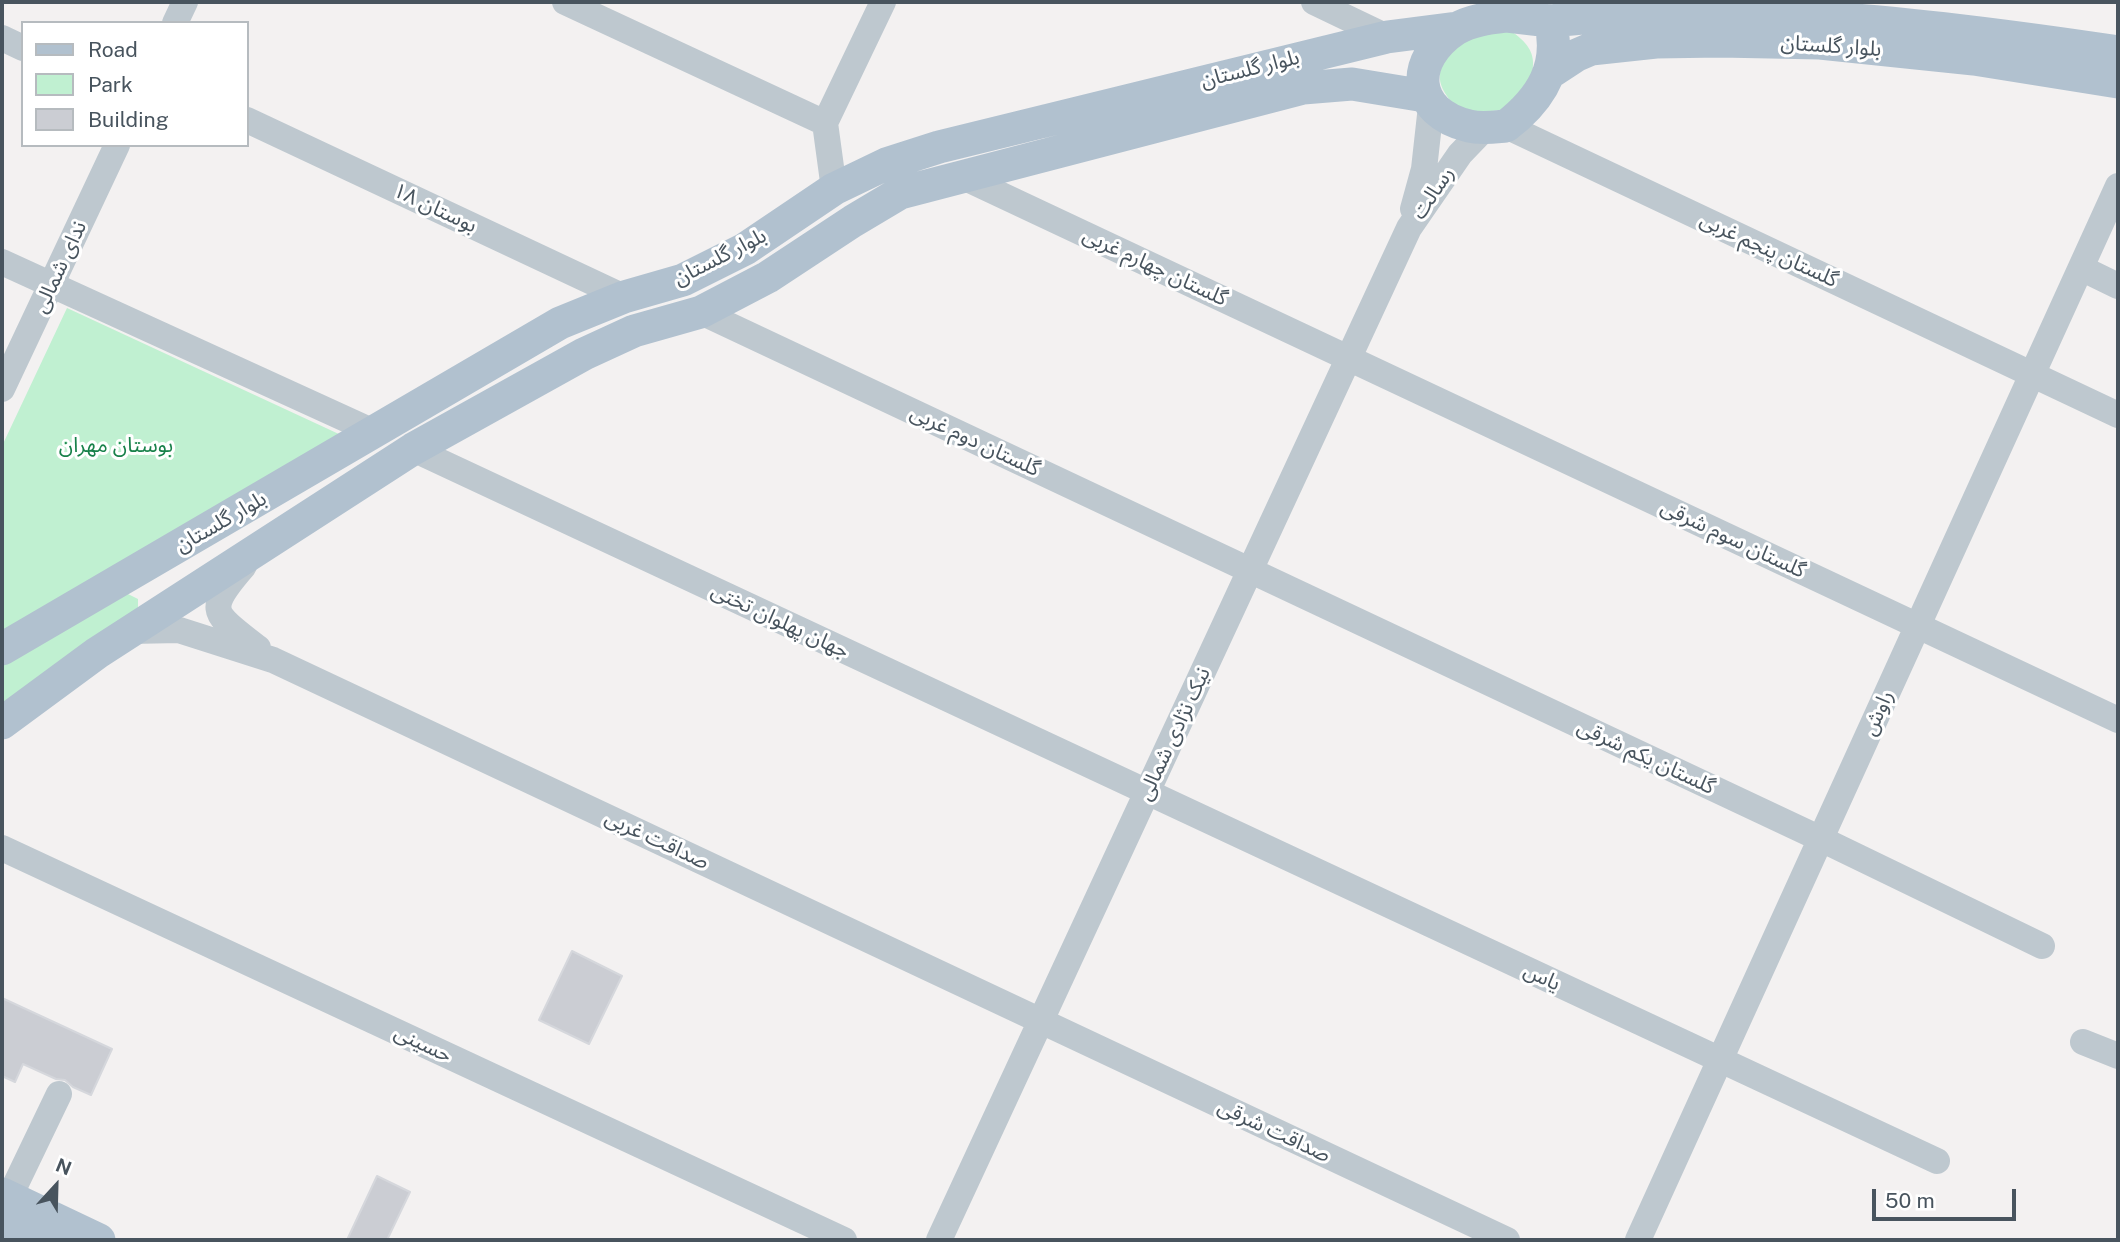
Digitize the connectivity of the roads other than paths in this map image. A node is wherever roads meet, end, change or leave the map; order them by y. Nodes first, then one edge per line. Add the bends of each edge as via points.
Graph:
1 (185, 2) edge
2 (565, 2) edge
3 (883, 2) edge
4 (1314, 2) edge
5 (1593, 2) edge
6 (1551, 11) edge
7 (1629, 15) junction
8 (1481, 16) edge
9 (176, 21) edge
10 (1388, 37) junction
11 (2, 38) edge
12 (21, 47) edge
13 (1344, 47) junction
14 (2118, 52) edge
15 (1548, 74) junction
16 (2118, 82) edge
17 (1352, 84) junction
18 (1428, 101) junction
19 (248, 120) edge
20 (825, 123) junction
21 (1495, 127) junction
22 (116, 147) edge
23 (961, 176) junction
24 (2118, 186) edge
25 (834, 189) junction
26 (1409, 228) junction
27 (2, 262) edge
28 (2081, 268) junction
29 (52, 285) junction
30 (2118, 286) edge
31 (624, 297) junction
32 (701, 312) junction
33 (1348, 358) junction
34 (2033, 374) junction
35 (2, 389) edge
36 (2118, 415) edge
37 (374, 432) junction
38 (412, 449) junction
39 (261, 547) junction
40 (1250, 570) junction
41 (111, 586) junction
42 (1918, 626) junction
43 (136, 627) junction
44 (2, 649) edge
45 (273, 660) junction
46 (2118, 720) edge
47 (2, 723) edge
48 (1147, 792) junction
49 (1821, 839) junction
50 (2, 848) edge
51 (2042, 946) dead end
52 (1041, 1021) junction
53 (2083, 1042) dead end
54 (2118, 1056) edge
55 (1720, 1060) junction
56 (59, 1094) dead end
57 (1937, 1161) dead end
58 (4, 1205) edge
59 (42, 1240) edge
60 (99, 1240) edge
61 (844, 1240) edge
62 (939, 1240) edge
63 (1507, 1240) edge
64 (1638, 1240) edge

1 - 9 street
2 - 20 street
3 - 20 street
4 - 10 street
5 - 7 main road
6 - 7 main road, بلوار گلستان
6 - 8 main road
6 - 15 main road via 1555,45
7 - 14 main road, بلوار گلستان via 1790,15 1979,32
8 - 10 main road, بلوار گلستان
8 - 18 main road via 1430,53 1421,80
10 - 13 main road, بلوار گلستان
11 - 12 street
13 - 17 main road via 1361,58 1360,78
13 - 25 main road, بلوار گلستان via 939,147 886,164
15 - 16 main road, بلوار گلستان via 1591,49 1656,41 1720,41 1820,43 1974,59
15 - 21 main road via 1533,103
17 - 18 main road, بلوار گلستان
17 - 23 main road, بلوار گلستان via 1303,88
18 - 21 main road via 1457,122
18 - 26 street, رسالت via 1423,169
19 - 31 street, بوستان ۱۸
20 - 25 street
21 - 26 street, رسالت via 1460,154
21 - 34 street, گلستان پنجم غربی
22 - 29 street, ندای شمالی
23 - 32 main road, بلوار گلستان via 900,193 768,277
23 - 33 street, گلستان چهارم غربی
24 - 28 street, راوش
25 - 31 main road, بلوار گلستان via 735,254 683,280
26 - 33 street, نیک نژادی شمالی
27 - 29 street
28 - 30 street
28 - 34 street, راوش
29 - 35 street, ندای شمالی
29 - 37 street
31 - 37 main road, بلوار گلستان via 560,323
32 - 38 main road, بلوار گلستان via 634,331 593,349
32 - 40 street, گلستان دوم غربی
33 - 40 street, نیک نژادی شمالی
33 - 42 street, گلستان سوم شرقی
34 - 36 street, گلستان پنجم غربی
34 - 42 street, راوش
37 - 41 main road, بلوار گلستان
38 - 39 main road, بلوار گلستان
38 - 48 street, جهان پهلوان تختی
39 - 43 main road, بلوار گلستان
39 - 45 street, صداقت غربی via 222,591 218,610 222,619
40 - 48 street, نیک نژادی شمالی
40 - 49 street, گلستان یکم شرقی
41 - 43 main road via 138,584 150,593 151,609
41 - 44 main road, بلوار گلستان
42 - 46 street, گلستان سوم شرقی
42 - 49 street, راوش
43 - 45 street, صداقت غربی via 179,630
43 - 47 main road, بلوار گلستان
45 - 52 street, صداقت غربی
48 - 52 street, نیک نژادی شمالی
48 - 55 street, یاس
49 - 51 street, گلستان یکم شرقی
49 - 55 street, راوش
50 - 61 street, حسینی
52 - 62 street, نیک نژادی شمالی
52 - 63 street, صداقت شرقی
53 - 54 street
55 - 57 street, یاس
55 - 64 street, راوش
56 - 58 street
58 - 59 main road
58 - 60 main road

